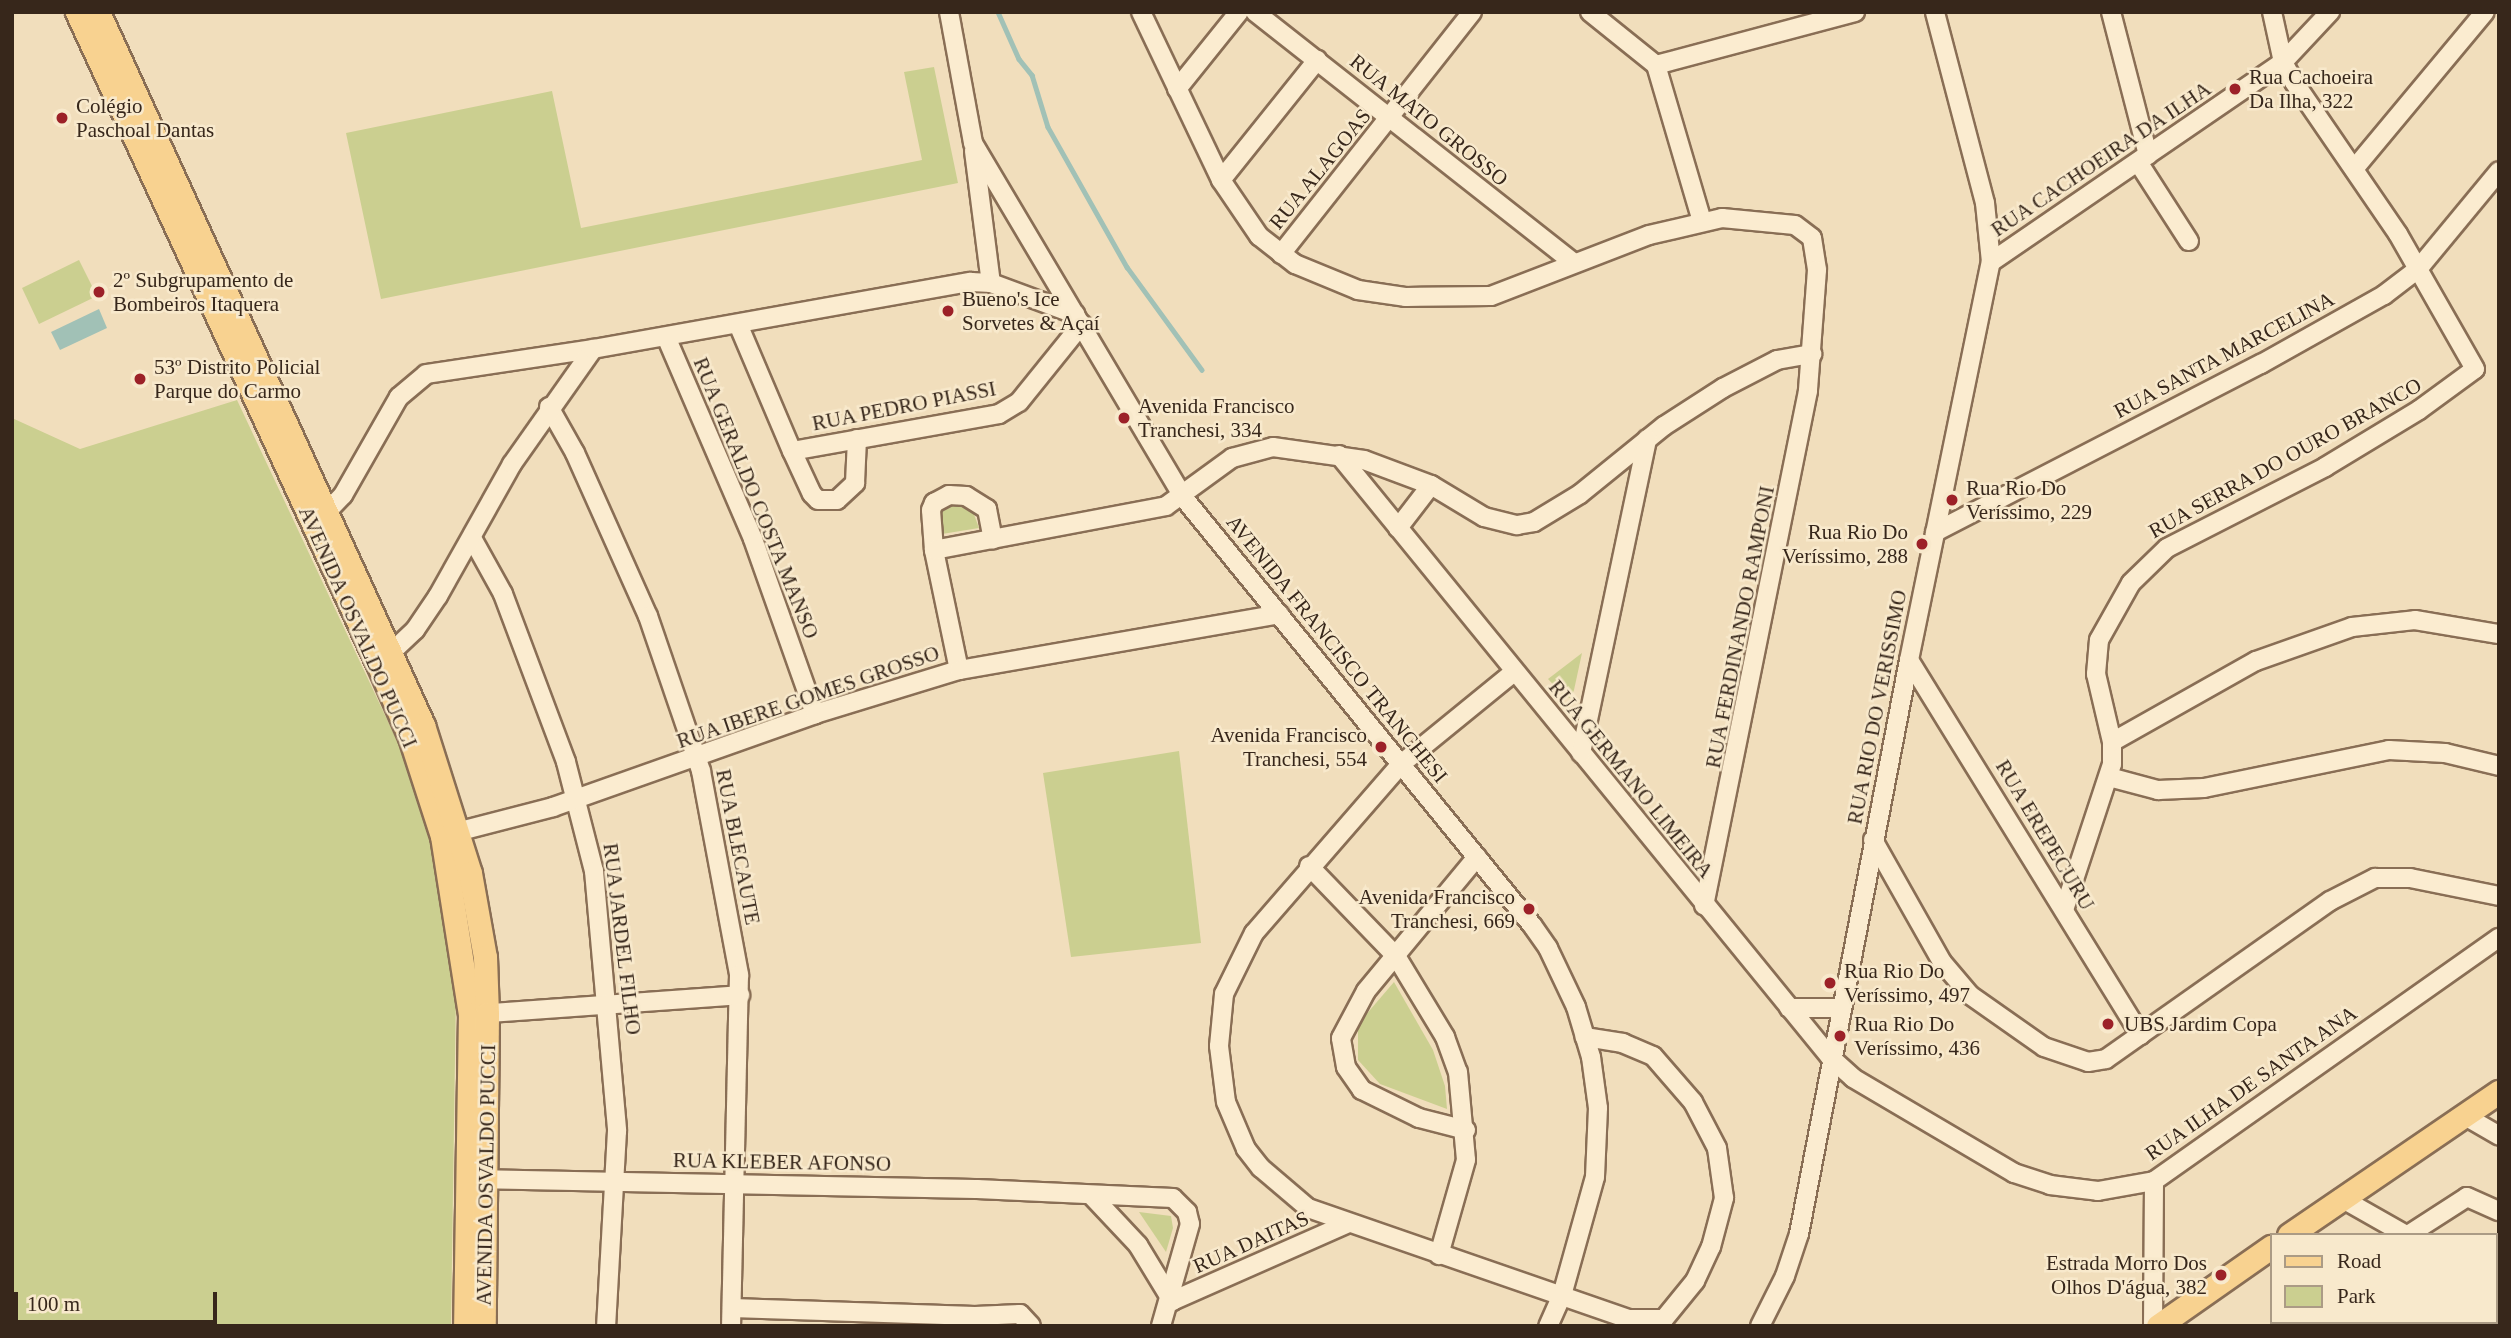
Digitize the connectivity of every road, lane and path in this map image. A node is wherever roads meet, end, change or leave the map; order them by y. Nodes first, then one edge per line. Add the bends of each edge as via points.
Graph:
1 (77, 12) edge
2 (98, 12) edge
3 (949, 12) edge
4 (1140, 12) edge
5 (1239, 12) edge
6 (1255, 12) edge
7 (1472, 12) edge
8 (1590, 12) edge
9 (1855, 12) edge
10 (1935, 12) edge
11 (2111, 12) edge
12 (2272, 12) edge
13 (2330, 12) edge
14 (2485, 12) edge
15 (1317, 60) junction
16 (2283, 62) junction
17 (1656, 65) junction
18 (1177, 89) junction
19 (1390, 116) junction
20 (973, 143) junction
21 (2143, 158) junction
22 (2354, 169) junction
23 (2499, 171) edge
24 (1221, 180) junction
25 (1702, 221) junction
26 (2189, 240) dead end
27 (1280, 254) junction
28 (1991, 261) junction
29 (1574, 264) junction
30 (2418, 269) junction
31 (991, 283) junction
32 (1078, 319) junction
33 (738, 324) junction
34 (667, 339) junction
35 (593, 349) junction
36 (1812, 354) junction
37 (549, 408) junction
38 (857, 439) junction
39 (1647, 439) junction
40 (792, 451) junction
41 (1339, 455) junction
42 (1431, 485) junction
43 (1183, 497) junction
44 (319, 519) junction
45 (1398, 528) junction
46 (1935, 533) junction
47 (472, 538) junction
48 (993, 539) junction
49 (934, 550) junction
50 (1279, 614) junction
51 (2499, 634) edge
52 (385, 660) junction
53 (1909, 660) junction
54 (958, 670) junction
55 (1514, 672) junction
56 (816, 714) junction
57 (2112, 742) junction
58 (1581, 753) junction
59 (697, 758) junction
60 (1401, 764) junction
61 (2499, 766) edge
62 (2109, 777) junction
63 (576, 798) junction
64 (450, 834) junction
65 (1873, 840) junction
66 (1477, 857) junction
67 (1309, 866) junction
68 (2499, 896) edge
69 (1704, 906) junction
70 (2064, 910) junction
71 (2499, 938) edge
72 (1396, 956) junction
73 (740, 995) junction
74 (609, 1004) junction
75 (1789, 1008) junction
76 (1841, 1008) junction
77 (478, 1014) junction
78 (2141, 1035) junction
79 (1584, 1037) junction
80 (1830, 1057) junction
81 (2499, 1092) edge
82 (2465, 1116) junction
83 (1465, 1130) junction
84 (2499, 1136) edge
85 (479, 1179) junction
86 (2154, 1181) junction
87 (617, 1184) junction
88 (735, 1184) junction
89 (1093, 1197) junction
90 (2341, 1198) junction
91 (2499, 1211) edge
92 (1349, 1223) junction
93 (2291, 1233) edge
94 (2403, 1233) edge
95 (2410, 1233) edge
96 (2270, 1248) edge
97 (1439, 1255) junction
98 (1562, 1295) junction
99 (1172, 1301) junction
100 (731, 1317) edge
101 (855, 1319) edge
102 (975, 1321) edge
103 (465, 1326) edge
104 (484, 1326) edge
105 (606, 1326) edge
106 (1031, 1326) edge
107 (1161, 1326) edge
108 (1548, 1326) edge
109 (1760, 1326) edge
110 (2155, 1326) edge

1 - 44 main road, AVENIDA OSVALDO PUCCI
2 - 44 main road, AVENIDA OSVALDO PUCCI
3 - 20 street, AVENIDA FRANCISCO TRANCHESI
4 - 18 street
5 - 18 street
6 - 15 street, RUA MATO GROSSO
7 - 19 street, RUA ALAGOAS
8 - 17 street
9 - 17 street
10 - 28 street, RUA RIO DO VERISSIMO via 1985,203
11 - 21 street
12 - 16 street
13 - 16 street, RUA CACHOEIRA DA ILHA
14 - 22 street
15 - 19 street, RUA MATO GROSSO
15 - 24 street
16 - 21 street, RUA CACHOEIRA DA ILHA
16 - 22 street
17 - 25 street
18 - 24 street
19 - 27 street, RUA ALAGOAS
19 - 29 street, RUA MATO GROSSO
20 - 31 street
20 - 32 street, AVENIDA FRANCISCO TRANCHESI
21 - 26 street
21 - 28 street, RUA CACHOEIRA DA ILHA
22 - 30 street
23 - 30 street, RUA SANTA MARCELINA
24 - 27 street via 1259,236
25 - 29 street
25 - 36 street, RUA FERDINANDO RAMPONI via 1771,220 1804,229 1812,238 1817,270
27 - 29 street via 1358,290 1451,299 1491,296
28 - 46 street, RUA RIO DO VERISSIMO
30 - 46 street, RUA SANTA MARCELINA via 2384,295 2262,364
30 - 57 street, RUA SERRA DO OURO BRANCO via 2475,369 2462,382 2325,467 2147,562 2119,600 2099,640 2099,698
31 - 32 street
31 - 33 street
32 - 38 street, RUA PEDRO PIASSI via 1011,409
32 - 43 street, AVENIDA FRANCISCO TRANCHESI
33 - 34 street
33 - 40 street, RUA PEDRO PIASSI
34 - 35 street
34 - 56 street, RUA GERALDO COSTA MANSO via 759,552
35 - 37 street
35 - 44 street via 426,374 399,397 343,495
36 - 39 street via 1794,355 1760,368
36 - 69 street, RUA FERDINANDO RAMPONI via 1745,719
37 - 47 street
37 - 59 street, RUA BLECAUTE via 575,453 643,603
38 - 40 street, RUA PEDRO PIASSI
38 - 40 street via 855,482 837,500 818,500 812,495
39 - 42 street via 1580,494 1534,522 1517,526 1484,517
39 - 58 street
41 - 42 street
41 - 43 street via 1255,449 1232,458
41 - 45 street, RUA GERMANO LIMEIRA
42 - 45 street
43 - 48 street via 1130,515
43 - 50 street, AVENIDA FRANCISCO TRANCHESI
44 - 52 main road, AVENIDA OSVALDO PUCCI
45 - 55 street, RUA GERMANO LIMEIRA
46 - 53 street, RUA RIO DO VERISSIMO
47 - 52 street via 415,630
47 - 63 street, RUA JARDEL FILHO via 503,594
48 - 49 street
48 - 49 street via 987,509 966,496 949,495 931,510
49 - 54 street
50 - 54 street, RUA IBERE GOMES GROSSO
50 - 60 street, AVENIDA FRANCISCO TRANCHESI
51 - 57 street via 2415,620 2352,627 2256,661
52 - 64 main road, AVENIDA OSVALDO PUCCI via 423,725
53 - 65 street, RUA RIO DO VERISSIMO
53 - 70 street, RUA EREPECURU
54 - 56 street, RUA IBERE GOMES GROSSO
55 - 58 street, RUA GERMANO LIMEIRA
55 - 60 street
56 - 59 street, RUA IBERE GOMES GROSSO
57 - 62 street
58 - 69 street, RUA GERMANO LIMEIRA
59 - 63 street, RUA IBERE GOMES GROSSO
59 - 73 street, RUA BLECAUTE
60 - 66 street, AVENIDA FRANCISCO TRANCHESI
60 - 67 street
61 - 62 street via 2445,752 2389,750 2204,789 2158,790
62 - 70 street
63 - 64 street, RUA IBERE GOMES GROSSO
63 - 74 street, RUA JARDEL FILHO via 594,871
64 - 77 main road, AVENIDA OSVALDO PUCCI via 470,873 485,957
65 - 76 street, RUA RIO DO VERISSIMO
65 - 78 street via 1942,962 1970,995 2001,1020 2044,1047 2088,1062 2106,1059
66 - 72 street
66 - 79 street, AVENIDA FRANCISCO TRANCHESI via 1548,948 1576,1007
67 - 72 street
67 - 92 street via 1254,933 1234,968 1220,1019 1221,1069 1233,1122 1261,1168 1308,1208
68 - 78 street via 2410,878 2375,878 2330,901
69 - 75 street, RUA GERMANO LIMEIRA
70 - 78 street, RUA EREPECURU
71 - 86 street, RUA ILHA DE SANTA ANA
72 - 83 street via 1450,1050 1464,1100
72 - 83 street via 1347,1019 1341,1038 1346,1067 1362,1090 1378,1101
73 - 74 street
73 - 88 street, RUA BLECAUTE
74 - 77 street
74 - 87 street, RUA JARDEL FILHO
75 - 76 street
75 - 80 street, RUA GERMANO LIMEIRA
76 - 80 street, RUA RIO DO VERISSIMO
77 - 85 main road, AVENIDA OSVALDO PUCCI
79 - 98 street, AVENIDA FRANCISCO TRANCHESI via 1598,1108 1595,1177
79 - 98 street via 1640,1048 1665,1068 1693,1102 1717,1148 1724,1198 1711,1247 1695,1281 1664,1319 1629,1319
80 - 86 street, RUA ILHA DE SANTA ANA via 1853,1079 2014,1173 2050,1185 2098,1191
80 - 109 street, RUA RIO DO VERISSIMO via 1799,1234 1785,1276
81 - 82 main road
82 - 84 street
82 - 90 main road
83 - 97 street via 1465,1160
85 - 87 street, RUA KLEBER AFONSO
85 - 103 main road, AVENIDA OSVALDO PUCCI
85 - 104 main road, AVENIDA OSVALDO PUCCI
86 - 110 street
87 - 88 street, RUA KLEBER AFONSO
87 - 105 street, RUA JARDEL FILHO
88 - 89 street, RUA KLEBER AFONSO via 977,1189
88 - 100 street, RUA BLECAUTE
89 - 99 street via 1138,1245
89 - 99 street, RUA KLEBER AFONSO via 1158,1196 1181,1202 1189,1224
90 - 93 main road
90 - 94 street
91 - 95 street via 2468,1197
92 - 97 street
92 - 99 street, RUA DAITAS
96 - 110 main road
97 - 98 street
98 - 108 street, AVENIDA FRANCISCO TRANCHESI
99 - 107 street, RUA KLEBER AFONSO
100 - 101 street
101 - 102 street
102 - 106 street via 1020,1314

